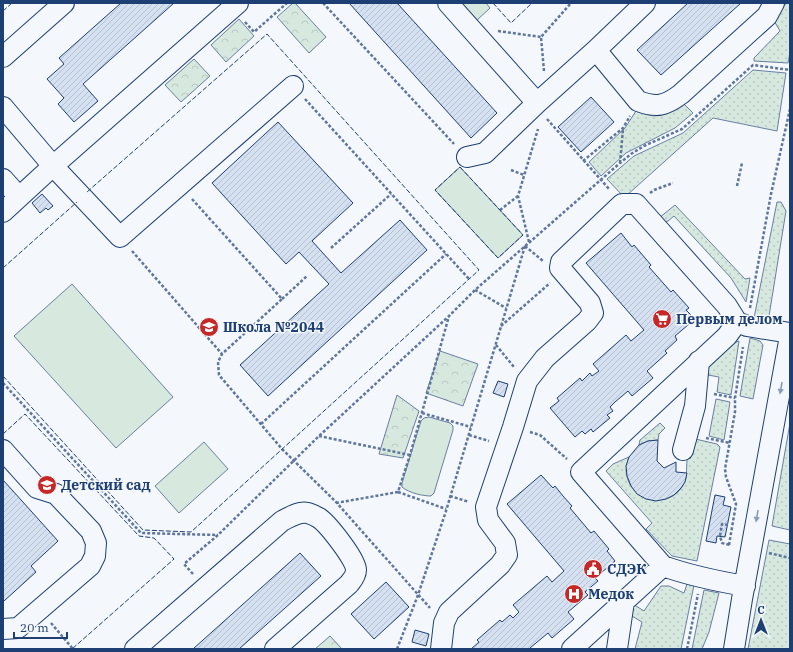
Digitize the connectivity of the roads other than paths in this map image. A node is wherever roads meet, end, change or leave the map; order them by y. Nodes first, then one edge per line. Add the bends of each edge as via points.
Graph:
1 (64, 3) edge
2 (448, 3) edge
3 (645, 3) edge
4 (774, 3) edge
5 (235, 5) edge
6 (596, 50) junction
7 (3, 57) edge
8 (293, 86) road end
9 (3, 107) edge
10 (540, 109) junction
11 (467, 157) road end
12 (53, 166) junction
13 (3, 178) edge
14 (19, 197) junction
15 (3, 212) edge
16 (737, 322) junction
17 (790, 333) edge
18 (790, 336) edge
19 (699, 361) junction
20 (685, 442) road end
21 (3, 450) edge
22 (663, 566) junction
23 (743, 593) junction
24 (624, 601) junction
25 (3, 629) edge
26 (135, 649) edge
27 (275, 649) edge
28 (441, 649) edge
29 (572, 649) edge
30 (617, 649) edge
31 (719, 649) edge
32 (734, 649) edge

1 - 7 street
2 - 10 street
3 - 6 street
4 - 6 street via 767,16 681,94 658,106 638,100
5 - 12 street
6 - 10 street
8 - 12 street via 120,237
9 - 12 street
10 - 11 street via 485,153
12 - 14 street
13 - 14 street
14 - 15 street
16 - 17 street
16 - 19 street via 727,336
16 - 28 street via 727,306 636,204 622,204 561,262 560,268 590,304 593,313 545,358 526,381 486,507 488,520 505,543 507,555 500,565 449,612 444,623
18 -> 23 street
19 - 20 street via 695,406
19 - 22 street via 581,472
21 - 25 street via 37,488 56,494 91,531 96,543 95,556 90,566 18,628
22 - 23 street
22 - 24 street
23 - 31 street
23 - 32 street
24 - 29 street
24 - 30 street
26 - 27 street via 282,521 293,515 306,513 319,517 324,522 352,557 356,571 349,584

